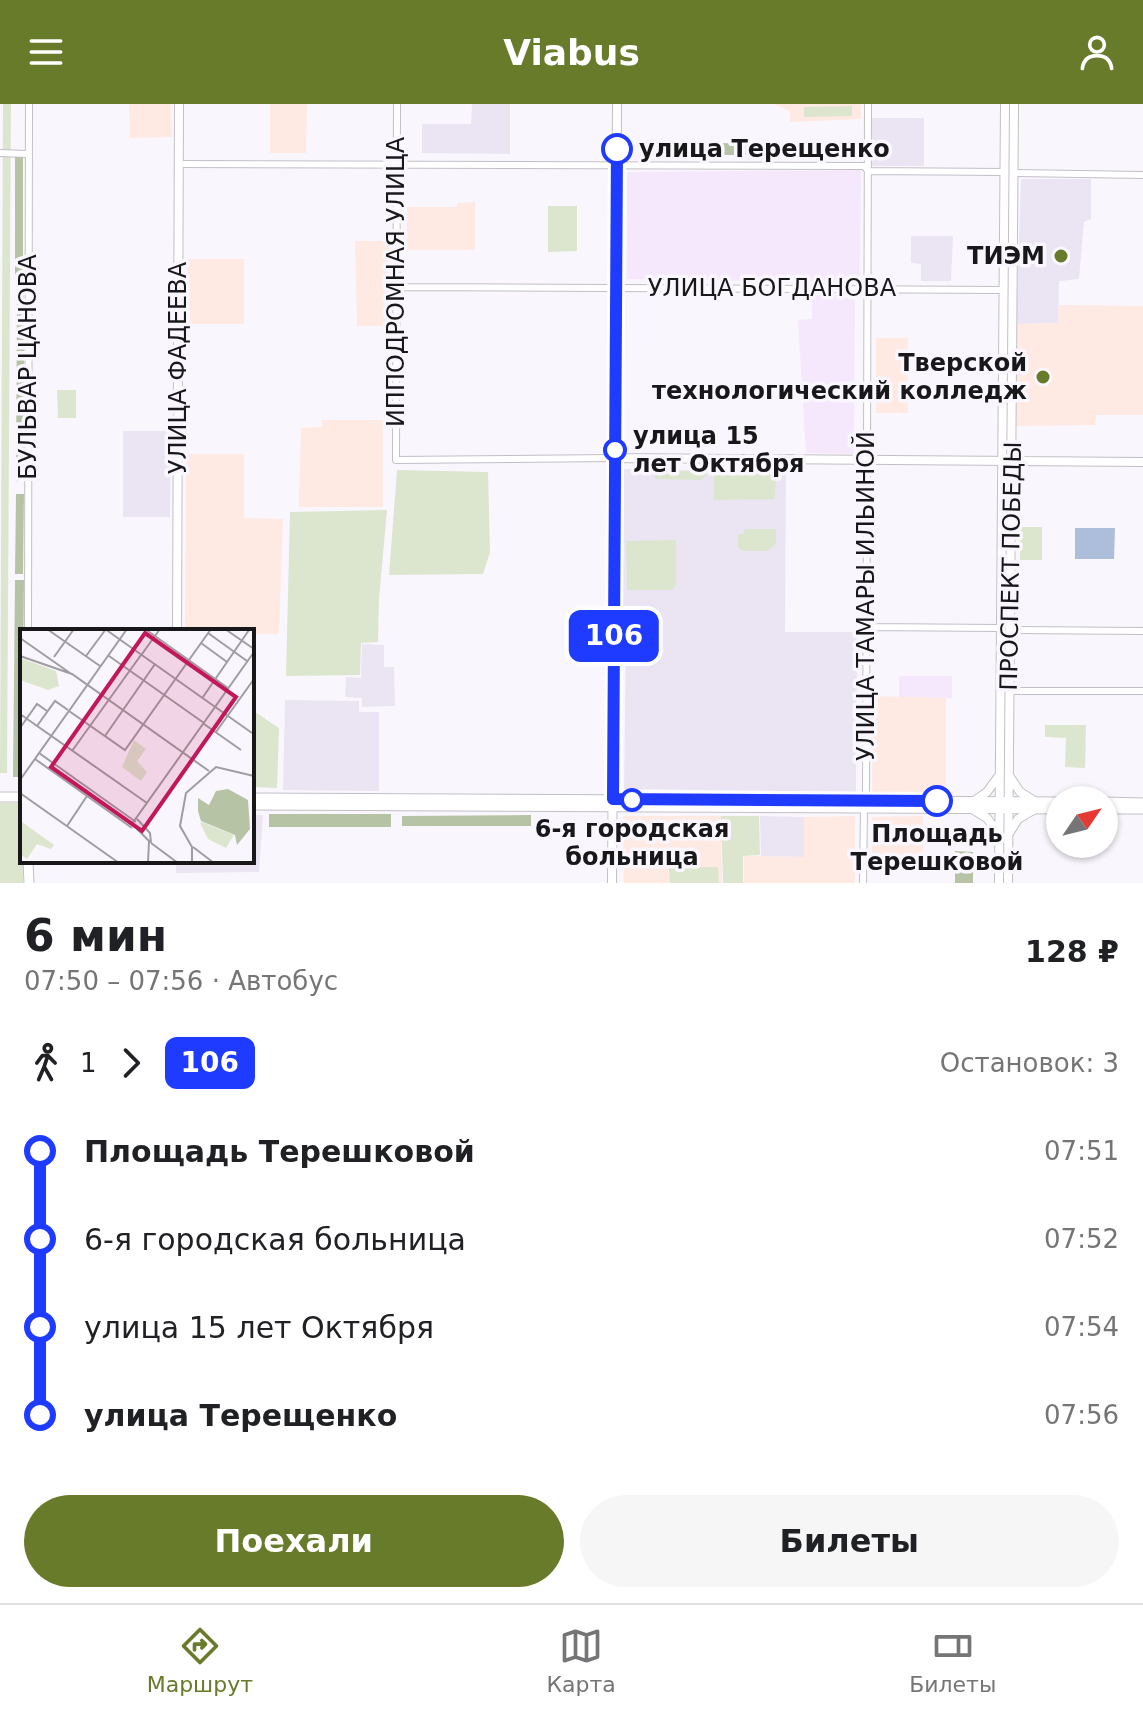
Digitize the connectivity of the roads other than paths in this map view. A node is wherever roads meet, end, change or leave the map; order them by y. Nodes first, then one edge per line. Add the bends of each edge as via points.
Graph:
1 (29, 104) edge
2 (179, 104) edge
3 (397, 104) edge
4 (617, 104) edge
5 (868, 104) edge
6 (1005, 104) edge
7 (1014, 104) edge
8 (0, 153) edge
9 (27, 154) junction
10 (397, 163) junction
11 (178, 164) junction
12 (617, 164) junction
13 (868, 171) junction
14 (1009, 172) junction
15 (1143, 175) edge
16 (396, 287) junction
17 (616, 287) junction
18 (867, 289) junction
19 (1003, 290) junction
20 (615, 458) junction
21 (867, 460) junction
22 (1007, 461) junction
23 (1143, 462) edge
24 (866, 627) junction
25 (28, 629) edge
26 (177, 629) edge
27 (1006, 629) junction
28 (1143, 631) edge
29 (1009, 691) junction
30 (1143, 691) edge
31 (1004, 772) junction
32 (254, 798) edge
33 (280, 798) junction
34 (1118, 802) edge
35 (613, 803) junction
36 (1143, 803) edge
37 (865, 804) junction
38 (1046, 804) edge
39 (254, 805) edge
40 (272, 805) junction
41 (971, 805) junction
42 (1004, 805) junction
43 (1036, 805) junction
44 (1046, 807) edge
45 (1118, 809) edge
46 (1143, 809) edge
47 (1003, 835) junction
48 (28, 863) edge
49 (29, 883) edge
50 (612, 883) edge
51 (863, 883) edge
52 (999, 883) edge
53 (1008, 883) edge

1 - 9 street, БУЛЬВАР ЦАНОВА
2 - 11 street, УЛИЦА ФАДЕЕВА
3 - 10 street, ИППОДРОМНАЯ УЛИЦА
4 - 12 street
5 - 13 street, УЛИЦА ТАМАРЫ ИЛЬИНОЙ
6 - 14 street, ПРОСПЕКТ ПОБЕДЫ
7 - 14 street, ПРОСПЕКТ ПОБЕДЫ
8 - 9 street
9 - 25 street, БУЛЬВАР ЦАНОВА
10 - 11 street
10 - 12 street
10 - 16 street, ИППОДРОМНАЯ УЛИЦА
11 - 26 street, УЛИЦА ФАДЕЕВА
12 - 13 street via 864,166
12 - 17 street
13 - 14 street
13 - 18 street, УЛИЦА ТАМАРЫ ИЛЬИНОЙ
14 - 15 street
14 - 19 street, ПРОСПЕКТ ПОБЕДЫ
14 - 22 street, ПРОСПЕКТ ПОБЕДЫ
16 - 17 street, УЛИЦА БОГДАНОВА
16 - 20 street, ИППОДРОМНАЯ УЛИЦА via 396,460
17 - 18 street, УЛИЦА БОГДАНОВА
17 - 20 street
18 - 19 street, УЛИЦА БОГДАНОВА
18 - 21 street, УЛИЦА ТАМАРЫ ИЛЬИНОЙ
19 - 22 street, ПРОСПЕКТ ПОБЕДЫ
20 - 21 street
20 - 35 street
21 - 22 street
21 - 24 street, УЛИЦА ТАМАРЫ ИЛЬИНОЙ
22 - 23 street
22 - 27 street, ПРОСПЕКТ ПОБЕДЫ
24 - 27 street
24 - 37 street, УЛИЦА ТАМАРЫ ИЛЬИНОЙ
27 - 28 street
27 - 29 street, ПРОСПЕКТ ПОБЕДЫ
27 - 31 street, ПРОСПЕКТ ПОБЕДЫ
29 - 30 street
29 - 31 street, ПРОСПЕКТ ПОБЕДЫ
31 - 41 street
31 - 42 street, ПРОСПЕКТ ПОБЕДЫ
31 - 43 street
32 - 33 main road
33 - 35 main road
33 - 40 main road
34 - 36 main road
35 - 37 main road
35 - 40 main road
35 - 50 street
37 - 41 main road
37 - 51 street, УЛИЦА ТАМАРЫ ИЛЬИНОЙ
38 - 43 main road
39 - 40 main road
41 - 42 main road
41 - 47 street
42 - 43 main road
42 - 47 street, ПРОСПЕКТ ПОБЕДЫ
43 - 44 main road
43 - 47 street
45 - 46 main road
47 - 52 street, ПРОСПЕКТ ПОБЕДЫ
47 - 53 street, ПРОСПЕКТ ПОБЕДЫ
48 - 49 main road

